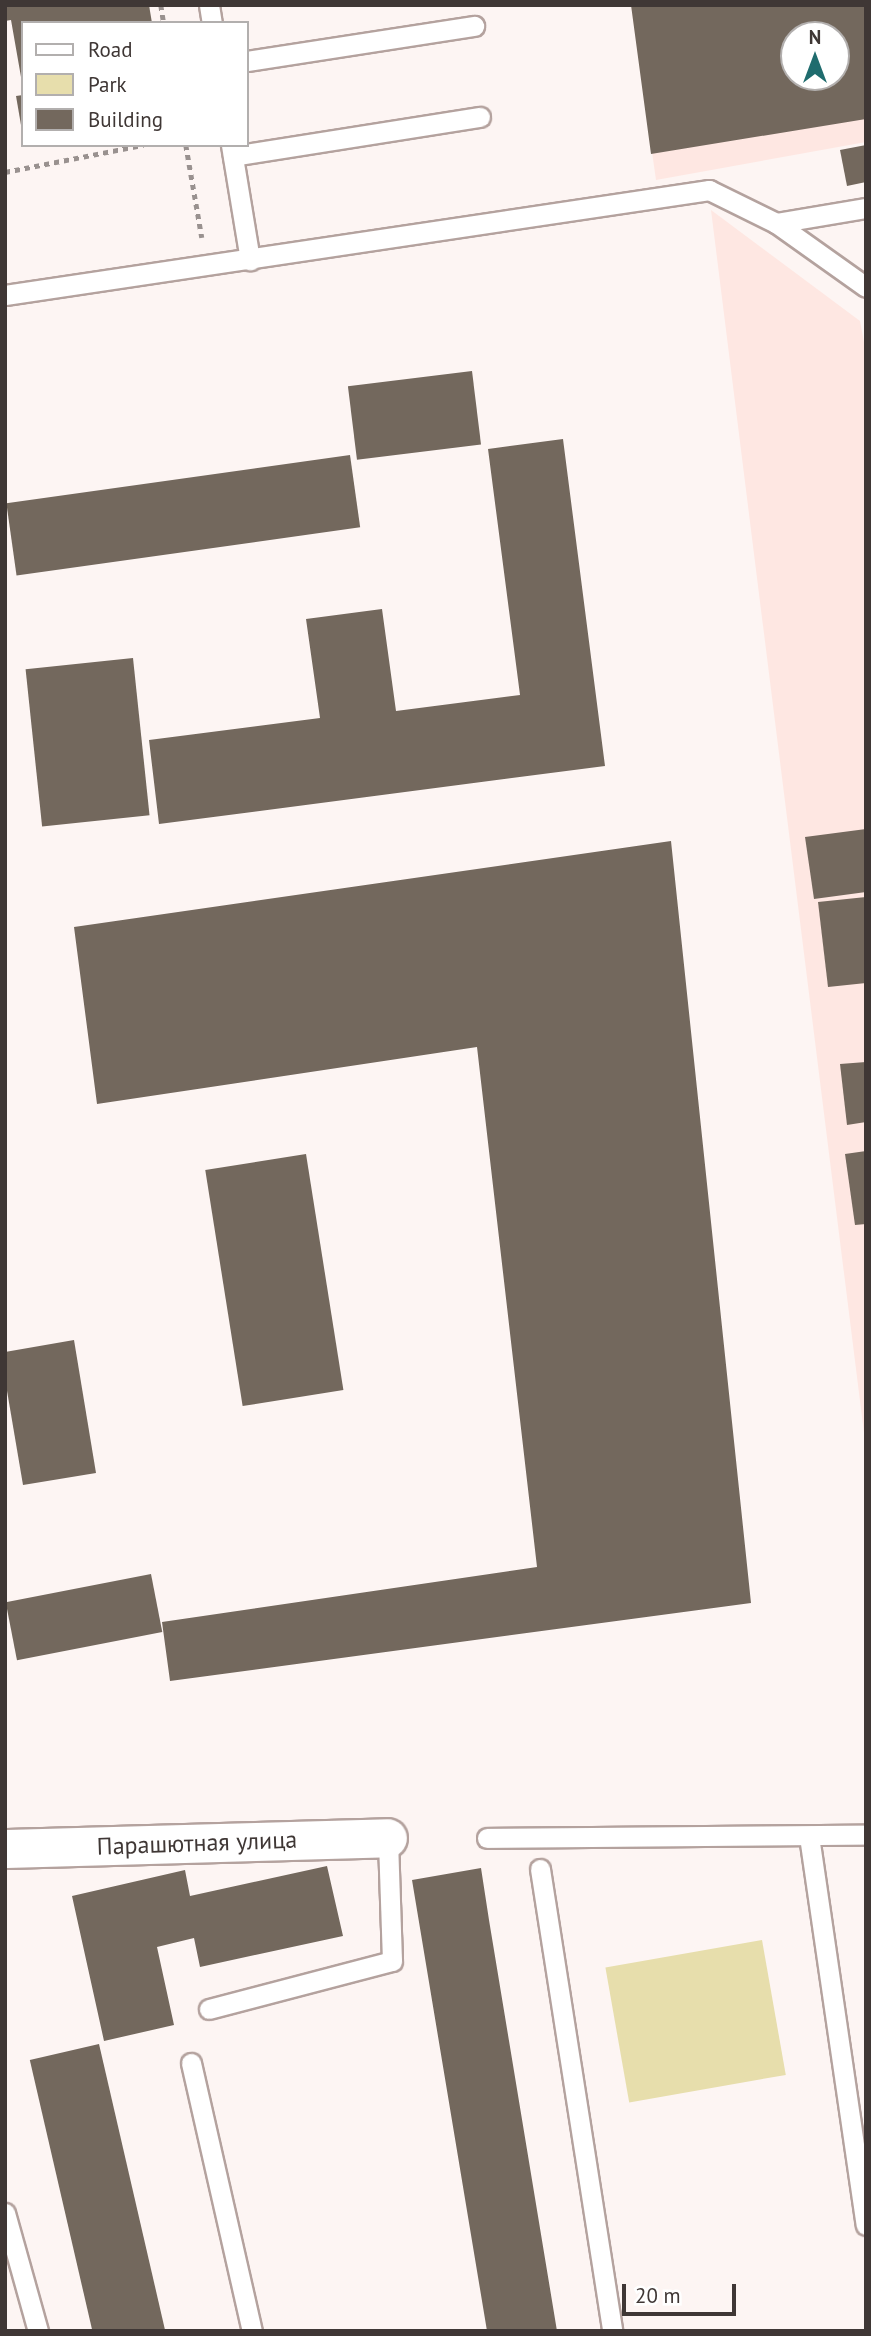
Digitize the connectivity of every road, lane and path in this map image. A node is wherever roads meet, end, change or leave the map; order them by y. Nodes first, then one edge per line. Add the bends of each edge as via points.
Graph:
1 (474, 26) dead end
2 (248, 61) edge
3 (480, 117) dead end
4 (133, 147) edge
5 (186, 147) edge
6 (232, 151) edge
7 (5, 172) edge
8 (866, 208) edge
9 (776, 223) junction
10 (250, 260) junction
11 (207, 266) junction
12 (866, 287) edge
13 (5, 295) edge
14 (866, 1835) edge
15 (808, 1836) junction
16 (388, 1838) joint
17 (487, 1838) dead end
18 (5, 1849) edge
19 (540, 1869) dead end
20 (209, 2009) dead end
21 (191, 2063) dead end
22 (5, 2213) edge
23 (866, 2225) edge
24 (38, 2331) edge
25 (252, 2331) edge
26 (612, 2331) edge

1 - 2 lane
3 - 6 lane
4 - 7 path
5 - 11 path
6 - 10 lane
8 - 9 lane
9 - 10 lane via 709,190
9 - 12 lane
10 - 11 lane
11 - 13 lane
14 - 15 lane
15 - 17 lane
15 - 23 lane
16 - 18 street, Парашютная улица
16 - 20 lane via 392,1961
19 - 26 lane
21 - 25 lane
22 - 24 lane

